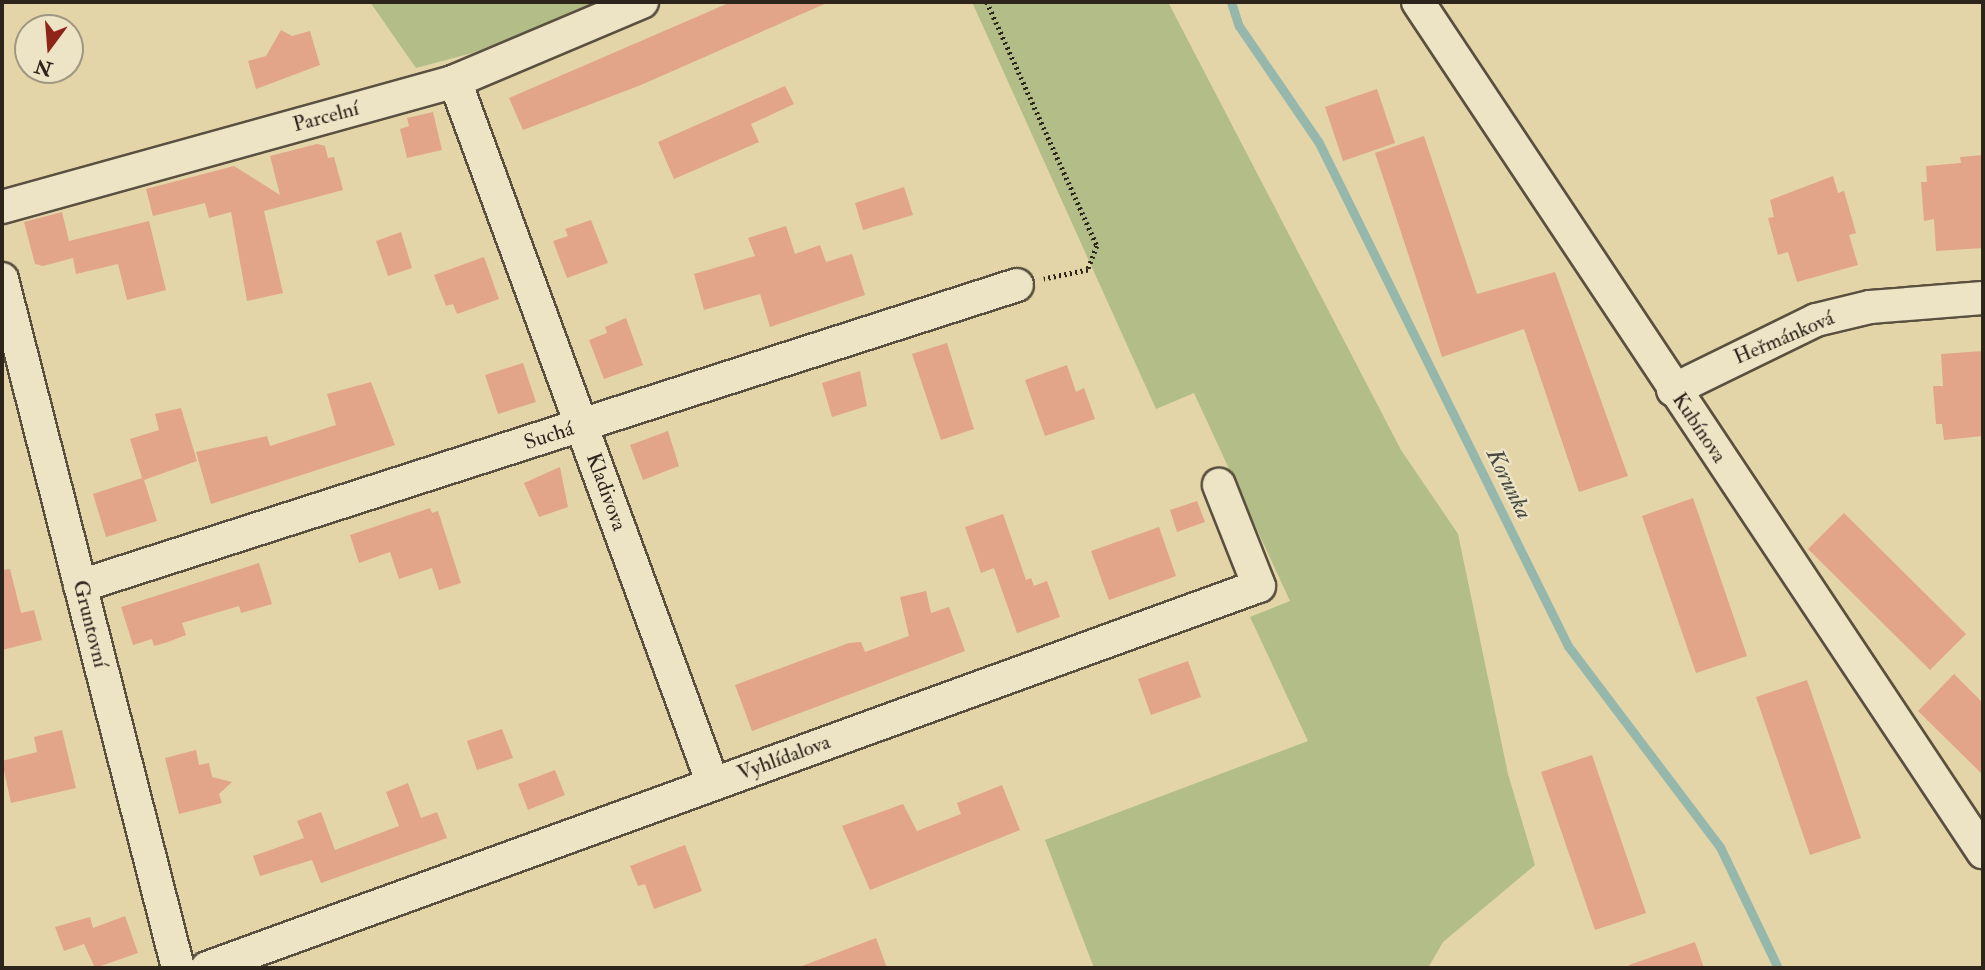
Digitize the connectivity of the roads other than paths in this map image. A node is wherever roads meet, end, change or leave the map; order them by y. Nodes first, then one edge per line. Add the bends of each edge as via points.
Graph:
1 (642, 2) edge
2 (1418, 2) edge
3 (456, 82) junction
4 (2, 207) edge
5 (2, 279) edge
6 (1017, 285) road end
7 (1983, 298) edge
8 (1673, 390) junction
9 (582, 426) junction
10 (1219, 485) dead end
11 (80, 586) junction
12 (713, 784) junction
13 (1983, 852) edge
14 (178, 968) edge
15 (208, 968) edge

1 - 3 street, Parcelní
2 - 8 street, Kubínova
3 - 4 street, Parcelní
3 - 9 street, Kladivova
5 - 11 street, Gruntovní
6 - 9 street, Suchá
7 - 8 street, Heřmánková via 1870,307 1816,320
8 - 13 street, Kubínova
9 - 11 street, Suchá
9 - 12 street, Kladivova
10 - 12 street, Vyhlídalova via 1259,586
11 - 14 street, Gruntovní
12 - 15 street, Vyhlídalova

